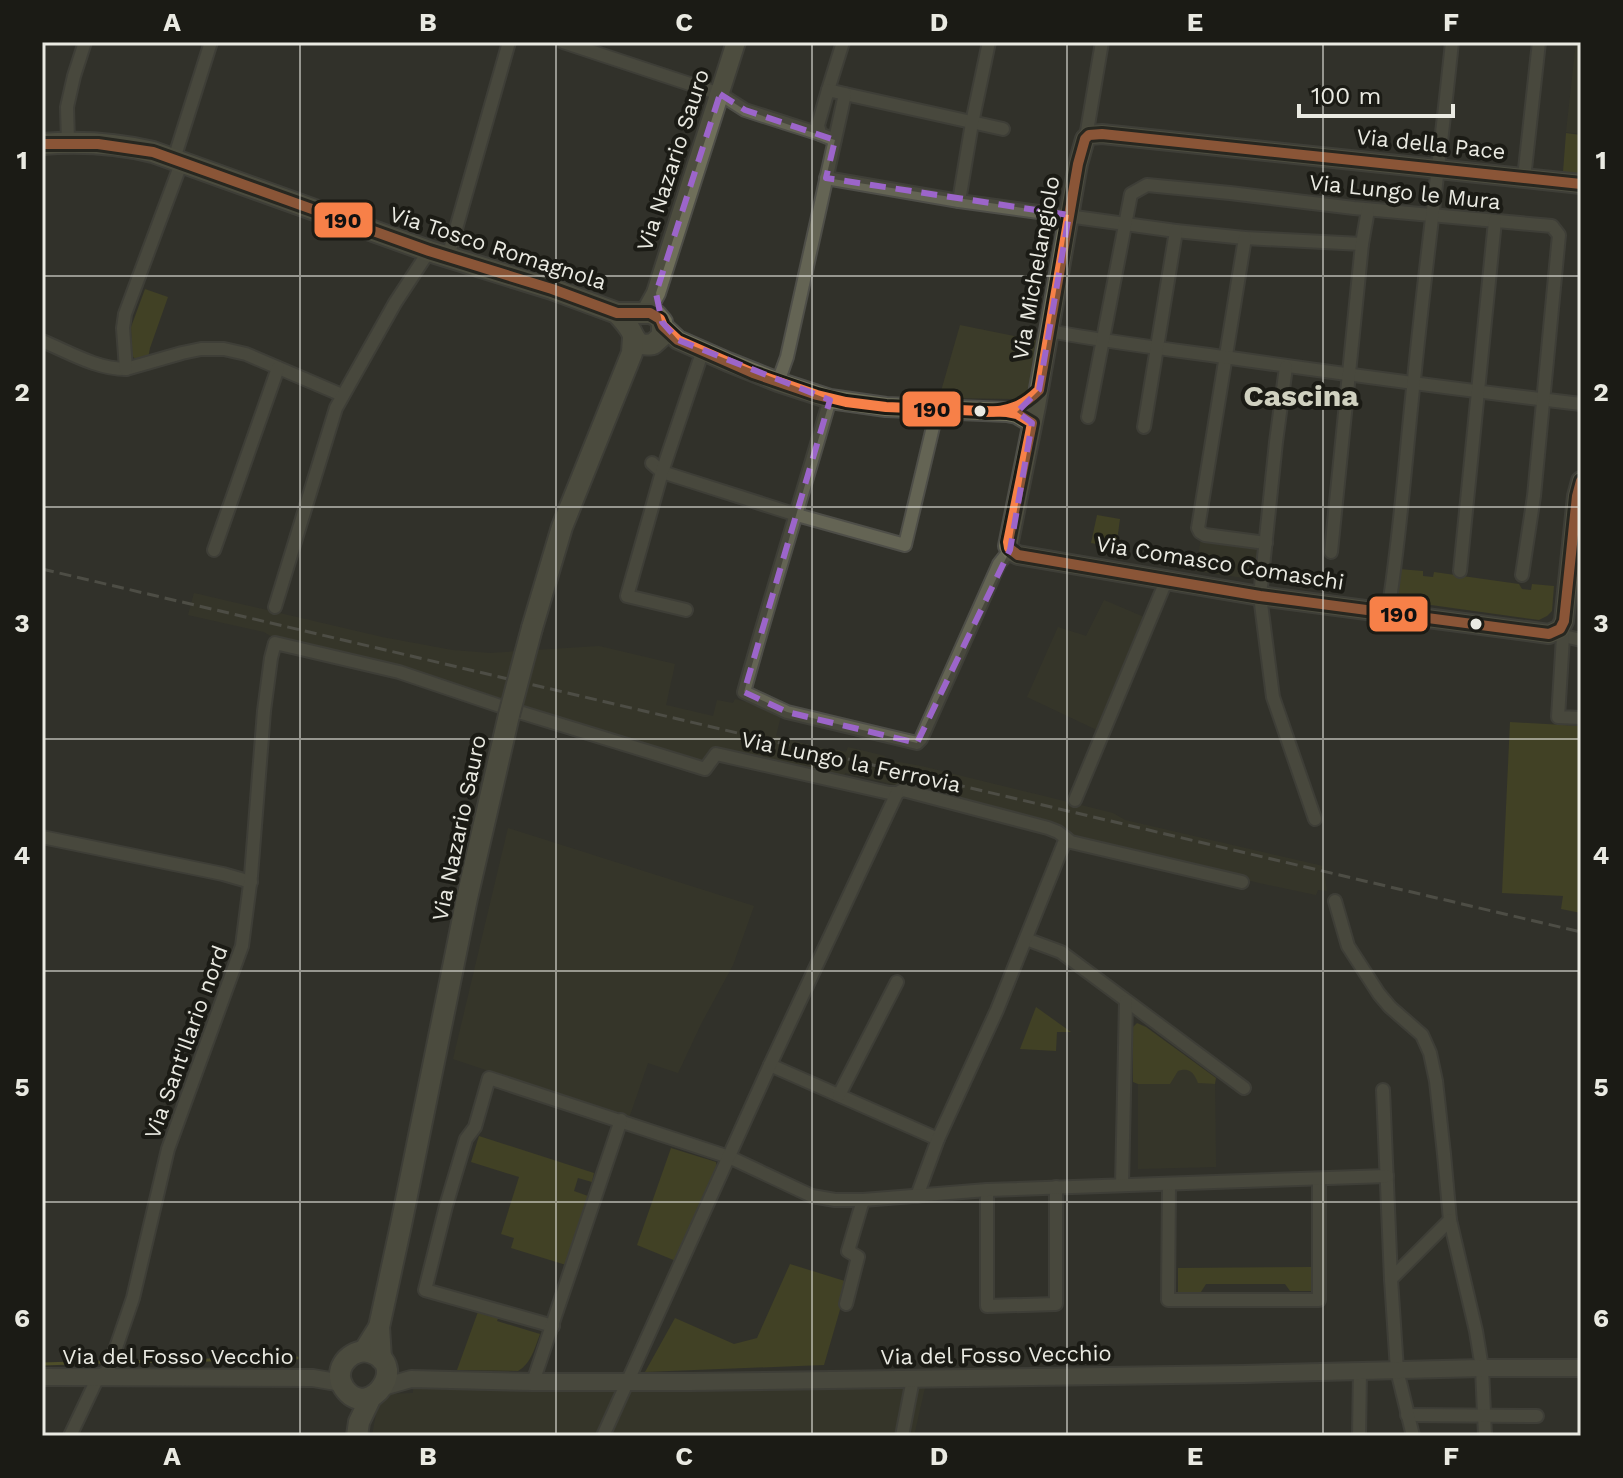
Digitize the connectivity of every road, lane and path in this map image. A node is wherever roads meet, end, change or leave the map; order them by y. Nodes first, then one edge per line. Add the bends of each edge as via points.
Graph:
1 (85, 42) edge
2 (211, 42) edge
3 (509, 42) edge
4 (563, 42) edge
5 (736, 42) edge
6 (843, 42) edge
7 (989, 42) edge
8 (1102, 42) edge
9 (1452, 42) edge
10 (1539, 42) edge
11 (828, 90) junction
12 (720, 94) junction
13 (845, 94) junction
14 (972, 123) junction
15 (1003, 129) dead end
16 (820, 134) junction
17 (1086, 137) junction
18 (835, 140) junction
19 (68, 142) junction
20 (42, 144) edge
21 (178, 160) junction
22 (1439, 169) junction
23 (826, 178) junction
24 (1524, 178) junction
25 (1581, 184) edge
26 (959, 201) junction
27 (1368, 210) junction
28 (1069, 215) junction
29 (1431, 215) junction
30 (1495, 221) junction
31 (1126, 225) junction
32 (1176, 231) junction
33 (1245, 238) junction
34 (1362, 244) junction
35 (438, 254) junction
36 (646, 330) junction
37 (1049, 331) junction
38 (42, 341) edge
39 (1102, 341) junction
40 (1158, 348) junction
41 (703, 350) junction
42 (1226, 357) junction
43 (1286, 367) junction
44 (278, 368) junction
45 (126, 369) junction
46 (1349, 375) junction
47 (778, 382) junction
48 (1413, 384) junction
49 (1039, 390) junction
50 (1479, 392) junction
51 (342, 395) junction
52 (830, 399) junction
53 (1542, 400) junction
54 (1581, 404) edge
55 (937, 410) junction
56 (1007, 412) junction
57 (1088, 417) dead end
58 (1032, 423) junction
59 (1144, 427) dead end
60 (657, 467) junction
61 (1581, 481) edge
62 (797, 515) junction
63 (1266, 543) junction
64 (214, 550) dead end
65 (1010, 550) junction
66 (1331, 552) dead end
67 (1460, 571) dead end
68 (1522, 575) dead end
69 (1166, 581) junction
70 (1260, 596) junction
71 (275, 607) dead end
72 (686, 610) dead end
73 (1388, 612) junction
74 (1557, 635) junction
75 (1581, 640) edge
76 (275, 643) joint
77 (1581, 718) edge
78 (897, 793) junction
79 (1075, 800) dead end
80 (1315, 819) dead end
81 (42, 837) edge
82 (1066, 838) junction
83 (251, 882) junction
84 (1242, 882) dead end
85 (1335, 901) dead end
86 (1026, 939) junction
87 (897, 982) dead end
88 (1126, 1001) junction
89 (770, 1065) junction
90 (1244, 1088) dead end
91 (1383, 1090) dead end
92 (839, 1095) junction
93 (621, 1120) junction
94 (938, 1139) junction
95 (729, 1157) junction
96 (1387, 1176) junction
97 (1319, 1179) junction
98 (1169, 1184) junction
99 (1122, 1185) junction
100 (1056, 1187) junction
101 (987, 1190) junction
102 (917, 1196) junction
103 (863, 1200) junction
104 (1450, 1220) junction
105 (1391, 1279) junction
106 (846, 1304) dead end
107 (553, 1326) junction
108 (1482, 1368) junction
109 (1581, 1368) edge
110 (1397, 1370) junction
111 (1360, 1371) junction
112 (103, 1374) junction
113 (366, 1376) junction
114 (42, 1377) edge
115 (913, 1379) junction
116 (533, 1382) junction
117 (626, 1382) junction
118 (1407, 1415) junction
119 (1537, 1416) dead end
120 (1483, 1417) junction
121 (358, 1429) edge
122 (70, 1436) edge
123 (603, 1436) edge
124 (902, 1436) edge
125 (1359, 1436) edge
126 (1413, 1436) edge
127 (1485, 1436) edge

1 - 19 street via 67,107
2 - 21 street
3 - 35 street
4 - 12 street
5 - 12 main road, Via Nazario Sauro
6 - 11 street
7 - 14 street
8 - 17 street, Via Michelangiolo
9 - 22 street
10 - 24 street
11 - 13 street
11 - 16 street
12 - 16 street via 745,110
12 - 36 main road, Via Nazario Sauro
13 - 14 street
13 - 18 street
14 - 15 street
14 - 26 street
16 - 18 street
17 - 22 main road, Via della Pace via 1102,134
17 - 28 main road, Via Michelangiolo
18 - 23 street
19 - 20 main road, Via Tosco Romagnola
19 - 21 main road, Via Tosco Romagnola via 128,146
21 - 35 main road, Via Tosco Romagnola
21 - 45 street via 125,314
22 - 24 main road, Via della Pace
22 - 29 street
23 - 26 street
23 - 47 street
24 - 25 main road, Via della Pace
26 - 28 street
27 - 29 street, Via Lungo le Mura
27 - 31 street, Via Lungo le Mura via 1147,185 1131,194
27 - 34 street
28 - 31 street
28 - 37 main road, Via Michelangiolo
29 - 30 street, Via Lungo le Mura
29 - 48 street
30 - 50 street
30 - 53 street, Via Lungo le Mura via 1552,226 1559,235
31 - 32 street
31 - 39 street, Via Lungo le Mura
32 - 33 street
32 - 40 street
33 - 34 street
33 - 42 street
34 - 46 street
35 - 36 main road, Via Tosco Romagnola via 552,289
35 - 51 street via 395,303
36 - 41 main road, Via Tosco Romagnola
36 - 113 main road, Via Nazario Sauro, bridge via 562,527 532,628 483,823
37 - 39 street
37 - 49 main road, Via Michelangiolo
38 - 45 street via 97,364
39 - 40 street
39 - 57 street, Via Lungo le Mura
40 - 42 street
40 - 59 street
41 - 47 main road, Via Tosco Romagnola
41 - 60 street
42 - 43 street
42 - 63 street via 1198,530
43 - 46 street
43 - 63 street
44 - 45 street via 236,351 210,348
44 - 51 street
44 - 64 street
46 - 48 street
46 - 66 street
47 - 52 main road, Via Tosco Romagnola
48 - 50 street
48 - 73 street
49 - 56 main road
49 - 58 main road, Via Michelangiolo
50 - 53 street
50 - 67 street
51 - 71 street
52 - 55 main road, Via Tosco Romagnola
52 - 62 street
53 - 54 street
53 - 68 street, Via Lungo le Mura
55 - 56 main road, Via Tosco Romagnola
55 - 62 street via 905,545
56 - 58 main road
58 - 65 main road, Via Michelangiolo
60 - 62 street
60 - 72 street via 627,596
61 - 74 main road via 1564,621
62 - 65 street via 744,692 787,712 917,743
63 - 70 street
65 - 69 main road, Via Comasco Comaschi
69 - 70 main road, Via Comasco Comaschi
69 - 79 street
70 - 73 main road, Via Comasco Comaschi
70 - 80 street via 1273,697
73 - 74 main road, Via Comasco Comaschi
74 - 75 street
74 - 77 street via 1558,717
76 - 78 street, Via Lungo la Ferrovia via 399,672 705,769 716,754
76 - 83 street, Via Sant'Ilario nord via 263,713
78 - 82 street, Via Lungo la Ferrovia via 903,790 1048,828
78 - 89 street
81 - 83 street
82 - 84 street, Via Lungo la Ferrovia
82 - 86 street
83 - 112 street, Via Sant'Ilario nord via 242,946 168,1149 133,1298
85 - 104 street via 1348,946 1390,1007 1427,1045 1436,1081
86 - 88 street via 1061,952
86 - 94 street
87 - 92 street
88 - 90 street
88 - 99 street
89 - 92 street
89 - 95 street
91 - 96 street
92 - 94 street
93 - 95 street
93 - 107 street
93 - 107 street via 489,1078 475,1127 466,1139 425,1290
94 - 102 street
95 - 103 street via 812,1196
95 - 117 street
96 - 97 street
96 - 105 street
97 - 98 street
97 - 98 street via 1319,1300 1168,1300
98 - 99 street
99 - 100 street
100 - 101 street
100 - 101 street via 1056,1304 987,1306
101 - 102 street
102 - 103 street
103 - 106 street via 848,1251 858,1257
104 - 105 street
104 - 108 street
105 - 110 street
107 - 116 street
108 - 109 street, Via del Fosso Vecchio
108 - 110 street, Via del Fosso Vecchio
108 - 120 street
110 - 111 street, Via del Fosso Vecchio
110 - 118 street
111 - 115 street, Via del Fosso Vecchio
111 - 125 street
112 - 113 street, Via del Fosso Vecchio
112 - 114 street, Via del Fosso Vecchio
112 - 122 street, Via Sant'Ilario nord
113 - 116 street, Via del Fosso Vecchio
113 - 121 main road, Via Nazario Sauro
115 - 117 street, Via del Fosso Vecchio
115 - 124 street
116 - 117 street, Via del Fosso Vecchio
117 - 123 street
118 - 120 street
118 - 126 street
119 - 120 street
120 - 127 street

